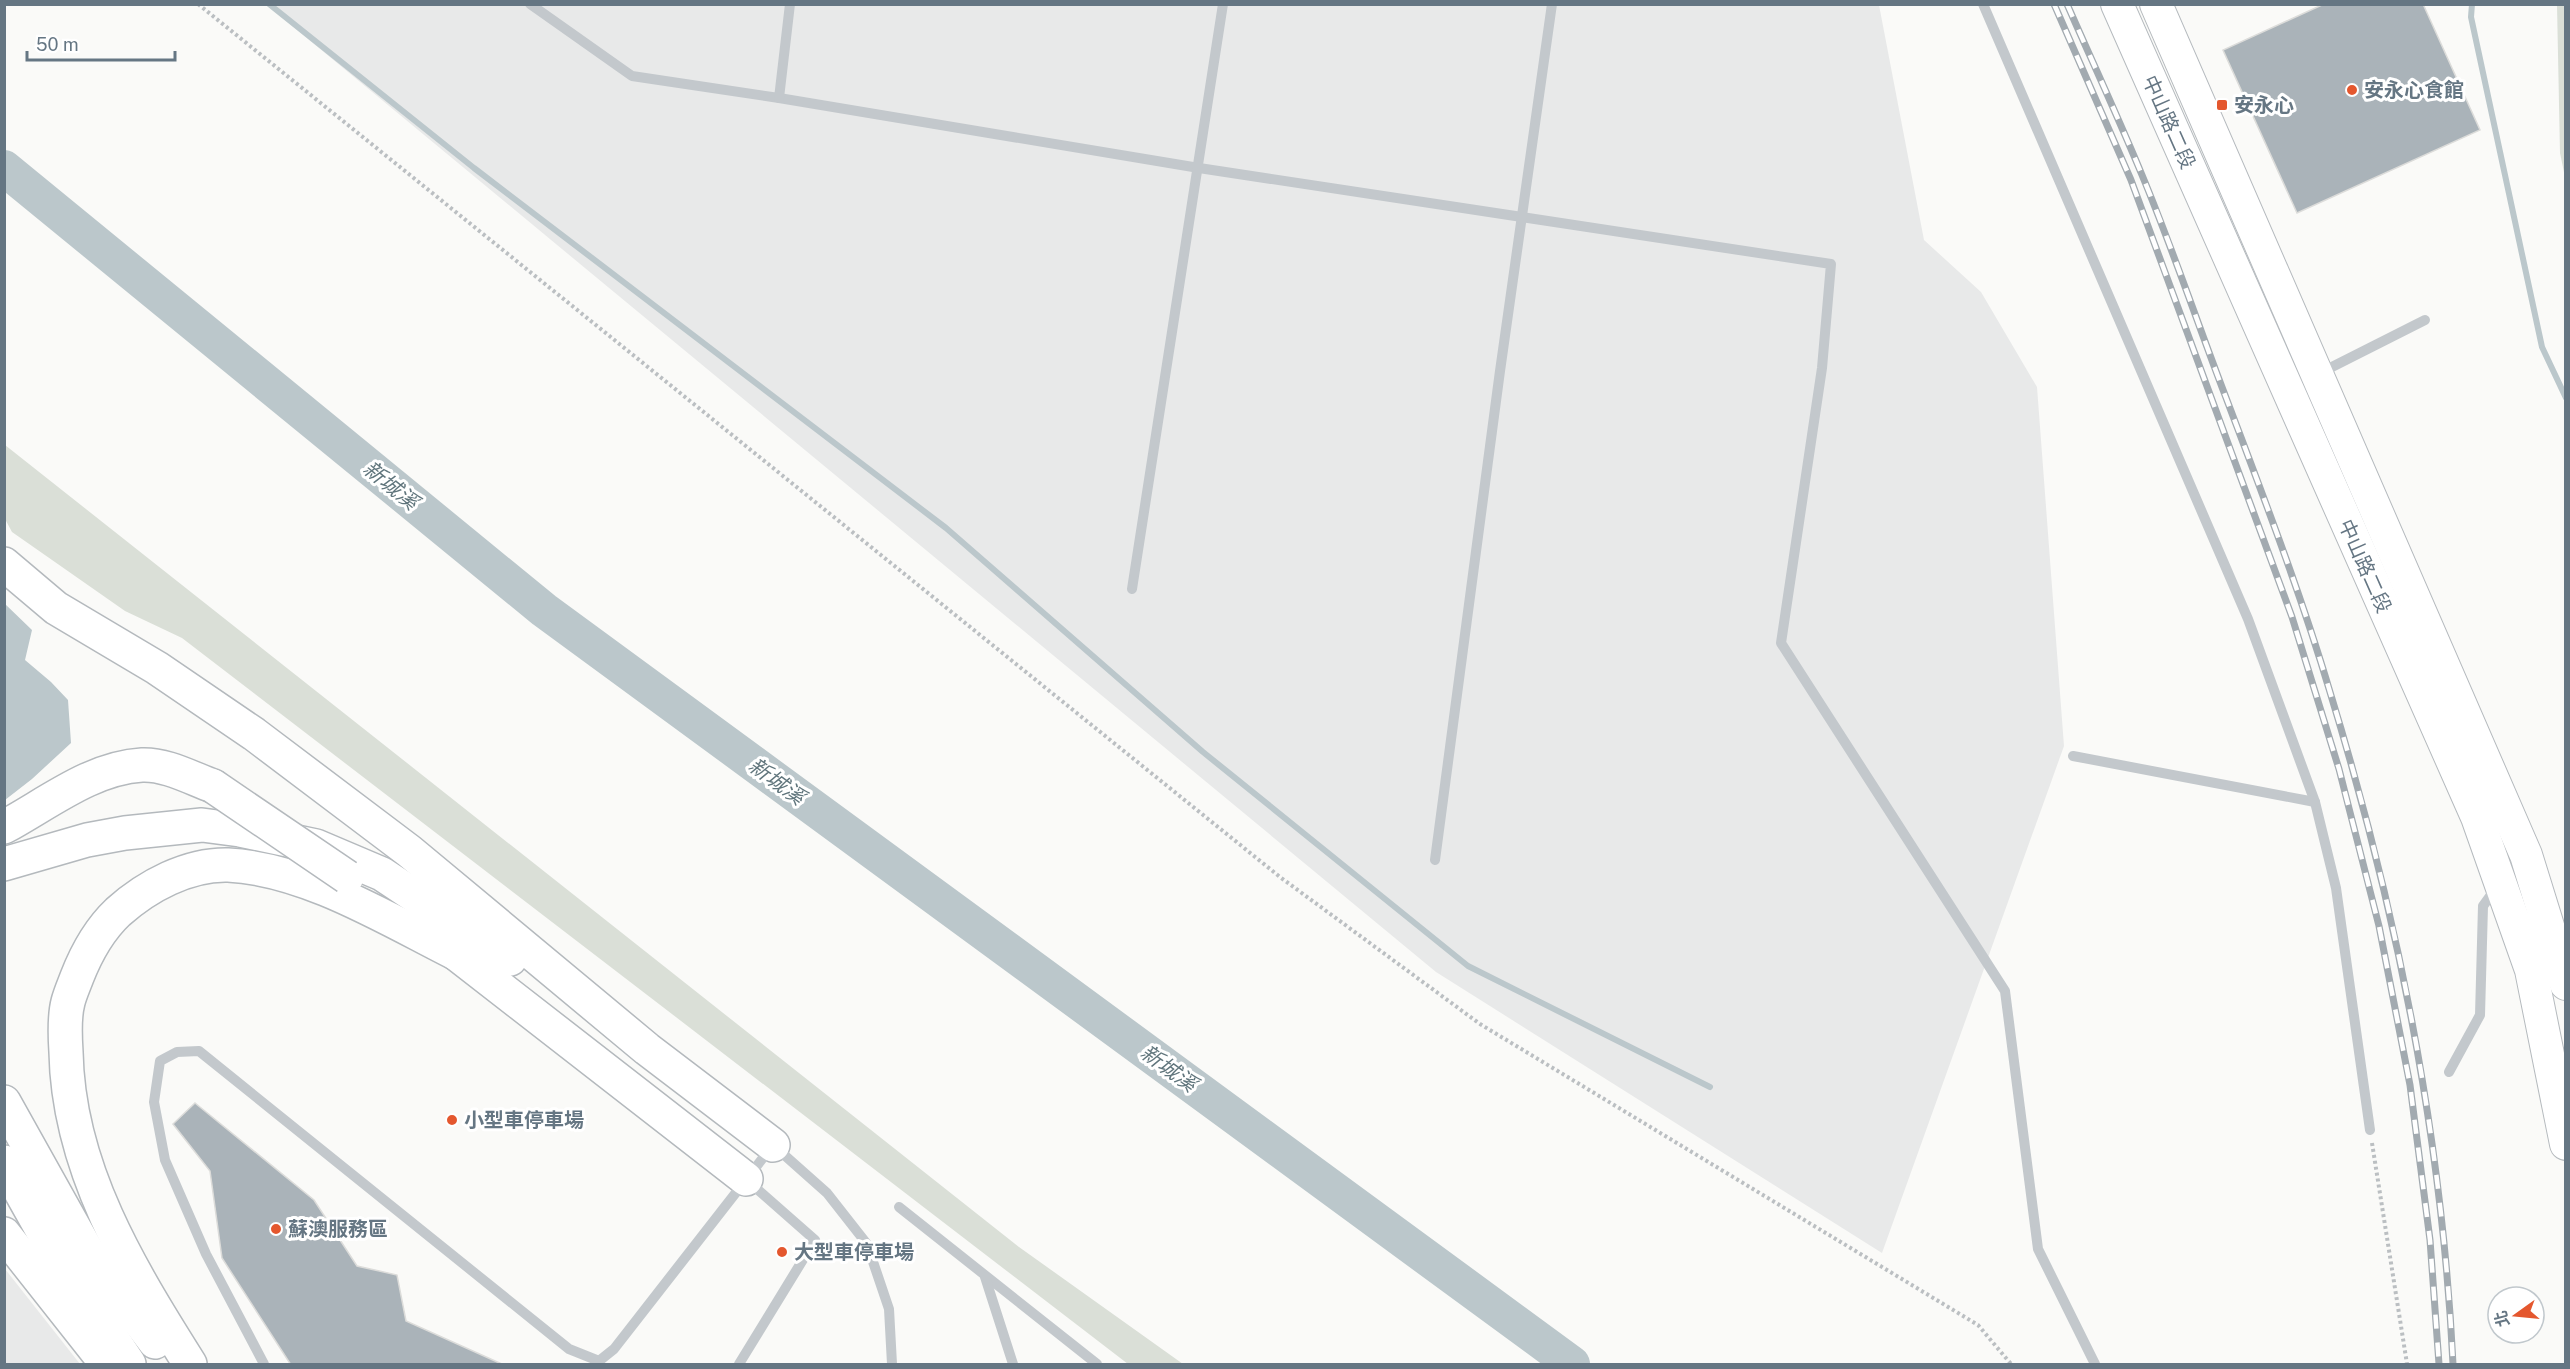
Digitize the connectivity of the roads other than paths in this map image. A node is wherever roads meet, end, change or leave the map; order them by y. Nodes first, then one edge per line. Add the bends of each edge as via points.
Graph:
1 (530, 4) edge
2 (790, 4) edge
3 (1223, 4) edge
4 (1552, 4) edge
5 (1983, 4) edge
6 (2117, 4) edge
7 (2156, 4) edge
8 (778, 98) junction
9 (1199, 168) junction
10 (1523, 217) junction
11 (2425, 320) dead end
12 (2318, 375) junction
13 (7, 566) edge
14 (1132, 589) dead end
15 (2073, 756) dead end
16 (2315, 802) junction
17 (4, 827) edge
18 (1435, 860) dead end
19 (4, 864) edge
20 (2516, 880) junction
21 (463, 957) junction
22 (2565, 984) edge
23 (647, 1049) junction
24 (2449, 1072) dead end
25 (4, 1102) edge
26 (2370, 1130) road end
27 (2565, 1143) edge
28 (773, 1144) junction
29 (4, 1162) edge
30 (746, 1179) junction
31 (899, 1207) dead end
32 (4, 1234) edge
33 (985, 1277) junction
34 (108, 1365) edge
35 (129, 1365) edge
36 (174, 1365) edge
37 (190, 1365) edge
38 (264, 1365) edge
39 (739, 1365) edge
40 (892, 1365) edge
41 (1013, 1365) edge
42 (1097, 1365) edge
43 (2095, 1365) edge

1 - 8 lane via 632,76
2 - 8 lane
3 - 9 lane
4 - 10 lane
5 - 16 lane via 2248,619
6 - 20 main road, 中山路二段 via 2477,817
7 - 12 main road, 中山路二段
8 - 9 lane
9 - 10 lane
9 - 14 lane
10 - 18 lane
10 - 43 lane via 1831,264 1822,368 1781,644 2005,991 2038,1249
11 - 12 lane
12 - 20 main road, 中山路二段 via 2521,844
13 - 23 highway via 56,608 157,668 254,734 391,837
15 - 16 lane
16 - 26 lane via 2336,888
17 - 21 highway, bridge via 86,780 143,765 177,772 213,786
19 - 23 highway via 115,835 201,825 316,846 382,874
20 - 22 main road, 中山路二段
20 - 24 lane via 2482,906 2480,1015
20 - 27 main road, 中山路二段
21 - 30 highway
21 - 37 highway via 319,886 227,865 181,873 130,902 107,922 83,962 67,1004 66,1081 88,1171 108,1221 144,1291
23 - 28 highway
25 - 36 highway via 90,1256
28 - 30 lane
28 - 40 lane via 827,1193 867,1244 890,1309
29 - 35 highway via 55,1253
30 - 38 lane via 614,1349 599,1361 569,1349 199,1051 177,1052 159,1061 154,1102 165,1160 206,1254
30 - 39 lane via 815,1240
31 - 33 lane
32 - 34 highway
33 - 41 lane
33 - 42 lane

